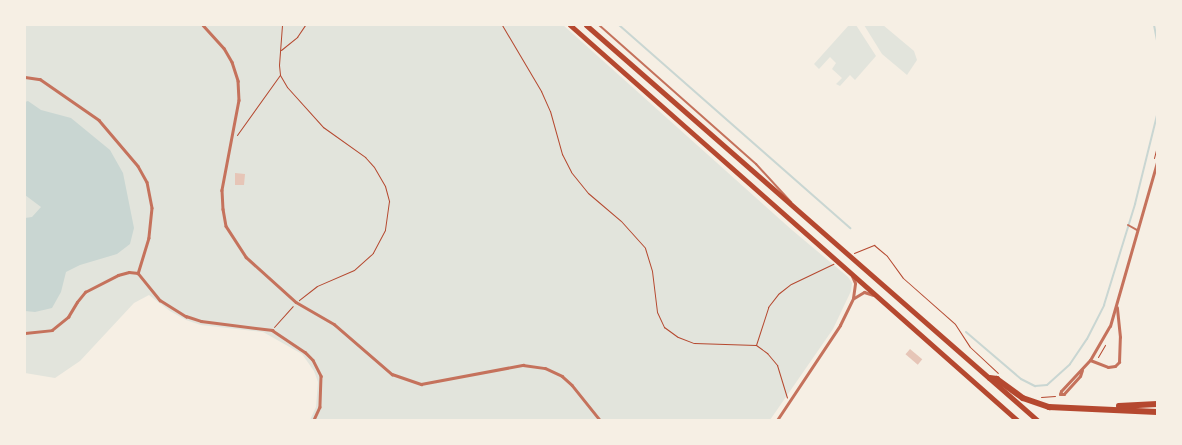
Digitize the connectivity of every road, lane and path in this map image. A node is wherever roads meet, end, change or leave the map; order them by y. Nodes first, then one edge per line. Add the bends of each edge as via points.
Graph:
1 (203, 25) edge
2 (282, 25) edge
3 (305, 25) edge
4 (502, 25) edge
5 (570, 25) edge
6 (586, 25) edge
7 (599, 25) edge
8 (280, 51) junction
9 (280, 74) junction
10 (25, 77) edge
11 (231, 144) junction
12 (1157, 162) edge
13 (794, 205) junction
14 (1128, 225) dead end
15 (1135, 229) junction
16 (138, 273) junction
17 (851, 273) junction
18 (903, 278) dead end
19 (853, 298) junction
20 (296, 302) junction
21 (885, 304) junction
22 (768, 307) dead end
23 (1117, 307) junction
24 (278, 323) dead end
25 (25, 333) edge
26 (756, 345) junction
27 (1090, 360) junction
28 (1082, 370) junction
29 (1003, 377) dead end
30 (990, 378) junction
31 (1058, 391) dead end
32 (1040, 397) dead end
33 (790, 401) junction
34 (1157, 404) edge
35 (1100, 408) junction
36 (1157, 412) edge
37 (314, 420) edge
38 (600, 420) edge
39 (777, 420) edge
40 (1016, 420) edge
41 (1038, 420) edge

1 - 11 street via 224,48 238,81 239,100
2 - 8 path
3 - 8 path via 297,37
4 - 26 path via 541,91 562,154 573,175 645,248 657,309 664,327 694,343
5 - 17 main road
6 - 13 main road
7 - 13 lane via 756,164
8 - 9 path
9 - 11 path
9 - 20 path via 287,87 323,126 374,167 389,201 385,230 373,253 354,270 317,286
10 - 16 street via 40,79 99,120 138,166 147,182 152,208 149,238
11 - 20 street via 222,190 226,226 246,257
12 - 15 street
13 - 30 main road
14 - 15 lane
15 - 23 street
16 - 25 street via 118,275 85,292 68,317 52,330
16 - 37 street via 160,300 186,316 272,330 305,352 321,376 320,407
17 - 19 street via 855,283
17 - 21 main road
18 - 29 path via 955,324 970,347
19 - 21 street via 867,292
19 - 33 street via 834,336
20 - 24 path
20 - 38 street via 334,324 382,368 405,380 428,384 510,367 545,368 572,385
21 - 40 main road
22 - 26 path
23 - 27 street
23 - 27 street via 1119,362 1108,367
26 - 33 path via 775,361
27 - 28 street
28 - 28 street via 1062,389 1060,394 1064,394
30 - 35 highway via 1040,404 1061,408
30 - 41 main road
31 - 32 path via 1053,396
33 - 39 street
34 - 35 highway
35 - 36 highway

